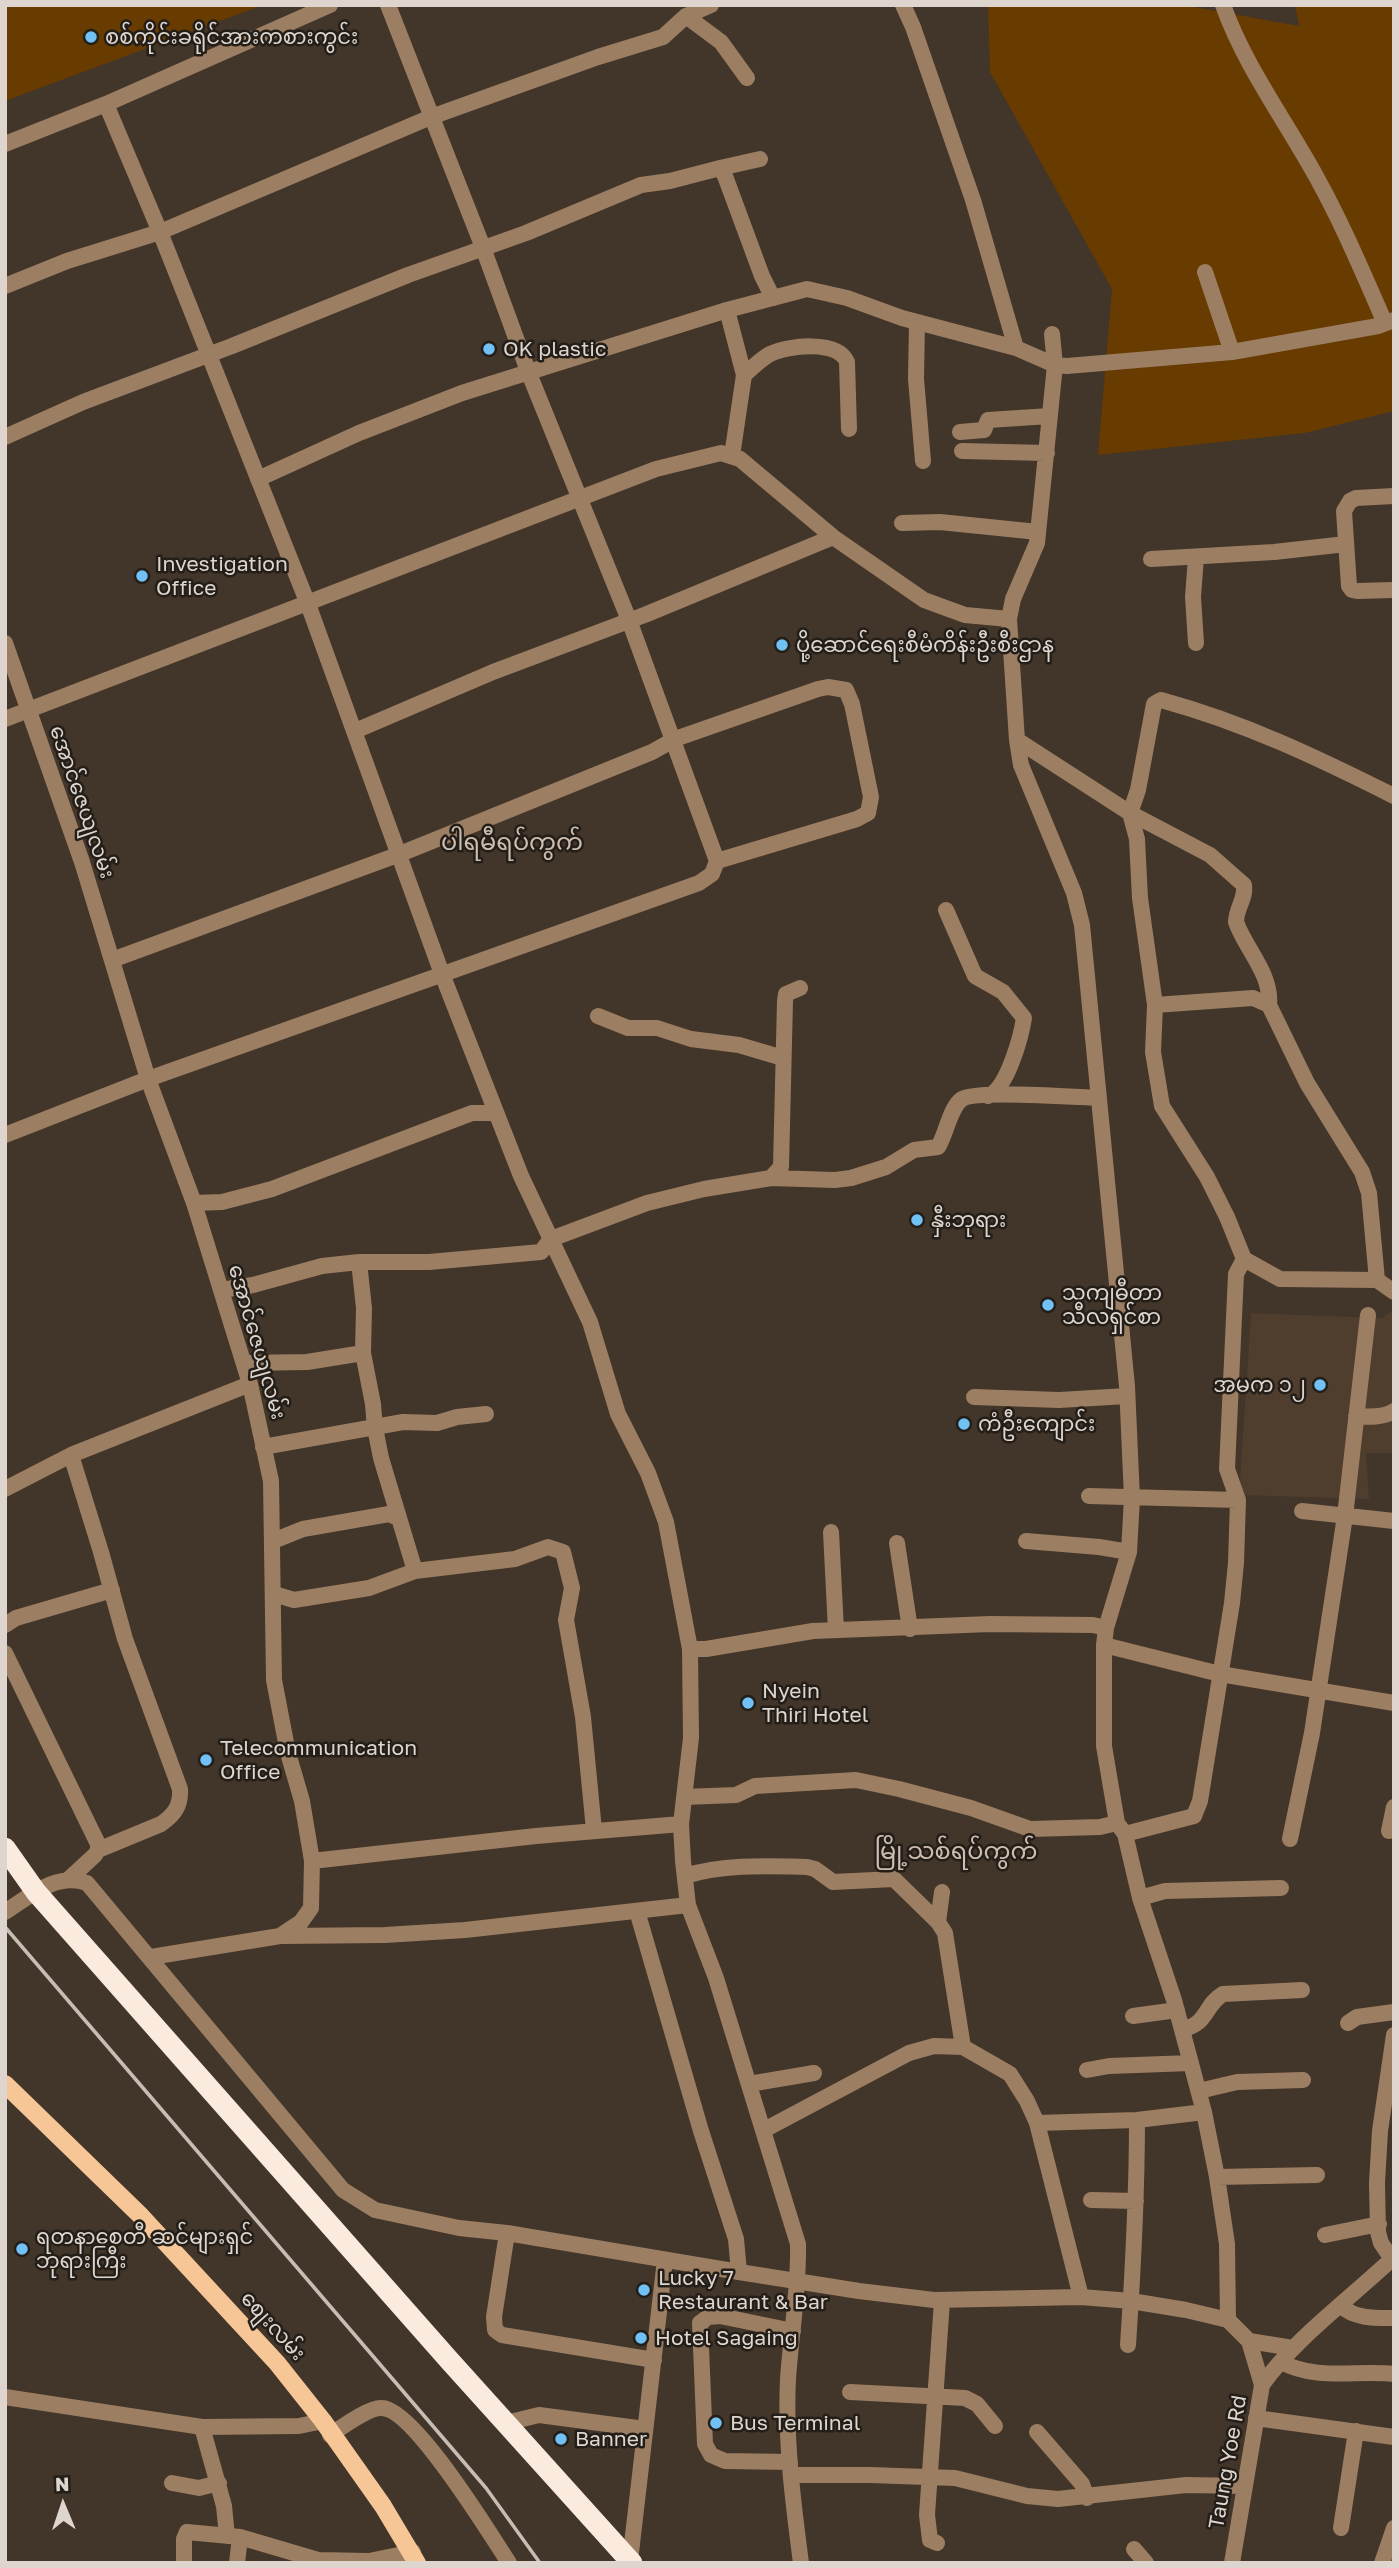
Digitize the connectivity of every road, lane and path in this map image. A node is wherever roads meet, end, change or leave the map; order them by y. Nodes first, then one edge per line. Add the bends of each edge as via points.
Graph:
1 (330, 5) edge
2 (388, 5) edge
3 (711, 5) edge
4 (903, 5) edge
5 (1223, 5) edge
6 (686, 16) junction
7 (747, 78) dead end
8 (106, 104) junction
9 (431, 117) junction
10 (5, 144) edge
11 (760, 159) dead end
12 (720, 168) junction
13 (160, 232) junction
14 (484, 248) junction
15 (1205, 272) dead end
16 (5, 286) edge
17 (773, 298) junction
18 (727, 310) junction
19 (917, 322) junction
20 (1390, 322) edge
21 (1052, 334) dead end
22 (1016, 348) junction
23 (1231, 352) junction
24 (209, 355) junction
25 (1055, 365) junction
26 (528, 371) junction
27 (744, 375) junction
28 (1050, 416) junction
29 (849, 429) dead end
30 (960, 432) dead end
31 (5, 437) edge
32 (962, 452) dead end
33 (1047, 453) junction
34 (732, 456) junction
35 (923, 461) dead end
36 (258, 479) junction
37 (1394, 496) edge
38 (580, 498) junction
39 (902, 523) dead end
40 (1038, 532) junction
41 (833, 537) junction
42 (1346, 544) junction
43 (1196, 557) junction
44 (1151, 559) dead end
45 (1394, 590) edge
46 (308, 604) junction
47 (1009, 619) junction
48 (629, 620) junction
49 (5, 643) edge
50 (1196, 643) dead end
51 (28, 709) junction
52 (5, 719) edge
53 (355, 731) junction
54 (675, 739) junction
55 (1017, 740) junction
56 (1394, 796) edge
57 (1130, 813) junction
58 (400, 854) junction
59 (718, 861) junction
60 (946, 910) dead end
61 (112, 960) junction
62 (442, 974) junction
63 (800, 988) dead end
64 (1155, 1005) junction
65 (1269, 1005) junction
66 (598, 1016) dead end
67 (783, 1058) junction
68 (148, 1079) junction
69 (988, 1096) junction
70 (1098, 1098) junction
71 (496, 1113) junction
72 (5, 1135) edge
73 (771, 1178) junction
74 (194, 1203) junction
75 (551, 1239) junction
76 (1244, 1259) junction
77 (359, 1262) junction
78 (1377, 1280) junction
79 (221, 1290) junction
80 (1394, 1292) edge
81 (1368, 1315) dead end
82 (363, 1353) junction
83 (244, 1363) junction
84 (250, 1384) junction
85 (1127, 1396) junction
86 (974, 1397) dead end
87 (1394, 1411) edge
88 (486, 1414) dead end
89 (1356, 1416) junction
90 (375, 1428) junction
91 (263, 1447) junction
92 (71, 1455) junction
93 (5, 1489) edge
94 (1090, 1496) dead end
95 (1132, 1498) junction
96 (1238, 1500) junction
97 (1302, 1511) dead end
98 (1345, 1516) junction
99 (398, 1518) junction
100 (1394, 1521) edge
101 (831, 1532) dead end
102 (274, 1541) junction
103 (1026, 1541) dead end
104 (897, 1543) dead end
105 (1129, 1552) junction
106 (415, 1571) junction
107 (111, 1590) junction
108 (274, 1594) junction
109 (5, 1625) edge
110 (1106, 1628) junction
111 (910, 1629) junction
112 (836, 1630) junction
113 (1104, 1645) junction
114 (690, 1649) junction
115 (5, 1653) edge
116 (1220, 1674) junction
117 (1319, 1690) junction
118 (1394, 1703) edge
119 (684, 1797) junction
120 (1394, 1807) edge
121 (681, 1824) junction
122 (1121, 1829) junction
123 (594, 1830) junction
124 (1389, 1832) dead end
125 (1290, 1839) dead end
126 (5, 1849) edge
127 (98, 1850) junction
128 (312, 1861) junction
129 (685, 1876) junction
130 (69, 1879) junction
131 (1281, 1888) dead end
132 (36, 1892) junction
133 (942, 1892) dead end
134 (1140, 1898) junction
135 (688, 1905) junction
136 (637, 1911) junction
137 (5, 1912) edge
138 (937, 1922) junction
139 (280, 1936) junction
140 (151, 1956) junction
141 (1302, 1990) dead end
142 (1177, 2010) junction
143 (1394, 2012) edge
144 (1133, 2016) dead end
145 (1348, 2023) dead end
146 (1182, 2029) junction
147 (1394, 2035) edge
148 (963, 2047) junction
149 (1191, 2063) junction
150 (1087, 2070) dead end
151 (814, 2073) dead end
152 (1303, 2080) dead end
153 (749, 2084) junction
154 (7, 2087) edge
155 (1199, 2091) junction
156 (1204, 2112) junction
157 (1138, 2120) junction
158 (1037, 2123) junction
159 (764, 2130) junction
160 (1317, 2175) dead end
161 (1217, 2177) junction
162 (1091, 2200) dead end
163 (1136, 2201) junction
164 (1378, 2224) junction
165 (507, 2232) junction
166 (1325, 2235) dead end
167 (1393, 2258) edge
168 (665, 2260) junction
169 (739, 2272) junction
170 (799, 2280) junction
171 (1081, 2297) junction
172 (942, 2301) junction
173 (1131, 2301) junction
174 (1341, 2306) junction
175 (1394, 2318) edge
176 (1228, 2320) junction
177 (793, 2331) junction
178 (1249, 2341) junction
179 (1128, 2345) dead end
180 (1293, 2348) junction
181 (653, 2360) junction
182 (1281, 2362) junction
183 (1394, 2374) edge
184 (1262, 2385) junction
185 (850, 2392) dead end
186 (5, 2398) edge
187 (936, 2398) junction
188 (1256, 2418) junction
189 (506, 2423) junction
190 (995, 2426) dead end
191 (202, 2427) junction
192 (326, 2428) junction
193 (645, 2429) junction
194 (1356, 2431) junction
195 (1037, 2432) dead end
196 (1394, 2437) edge
197 (791, 2469) junction
198 (929, 2478) junction
199 (172, 2483) dead end
200 (219, 2483) junction
201 (1244, 2486) junction
202 (1087, 2498) junction
203 (1341, 2528) dead end
204 (1394, 2528) edge
205 (233, 2537) junction
206 (937, 2543) dead end
207 (1134, 2549) dead end
208 (415, 2557) edge
209 (631, 2562) edge
210 (184, 2563) edge
211 (237, 2563) edge
212 (509, 2563) edge
213 (801, 2563) edge
214 (1146, 2563) edge
215 (1232, 2563) edge
216 (1382, 2563) edge

1 - 8 street
2 - 9 street
3 - 6 street
4 - 22 street via 973,200
5 - 20 street via 1233,33 1322,188
6 - 7 street via 720,42
6 - 9 street via 663,37
8 - 10 street
8 - 13 street
9 - 13 street
9 - 14 street
11 - 12 street
12 - 14 street via 641,185
12 - 17 street
13 - 16 street
13 - 24 street
14 - 24 street
14 - 26 street
15 - 23 street
17 - 18 street
17 - 19 street via 807,289
18 - 26 street
18 - 27 street
19 - 22 street
19 - 35 street
20 - 23 street
21 - 25 street
22 - 25 street
23 - 25 street
24 - 31 street
24 - 36 street
25 - 28 street
26 - 36 street via 359,433
26 - 38 street
27 - 29 street via 769,355 785,349 813,346 839,350 847,362
27 - 34 street
28 - 30 street via 988,420 984,430
28 - 33 street
32 - 33 street
33 - 40 street
34 - 38 street via 721,453 656,469
34 - 41 street
36 - 46 street
37 - 42 street via 1350,501 1344,511
38 - 46 street
38 - 48 street
39 - 40 street via 940,522
40 - 47 street
41 - 47 street via 924,600 965,615
41 - 48 street
42 - 43 street
42 - 45 street via 1352,590
43 - 44 street
43 - 50 street
46 - 51 street
46 - 53 street
47 - 55 street
48 - 53 street
48 - 54 street
49 - 51 street, အောင်ဇေယျလမ်း
51 - 52 street
51 - 61 street, အောင်ဇေယျလမ်း
53 - 58 street
54 - 58 street
54 - 59 street
54 - 59 street via 828,687 846,690 852,704 872,797 868,813
55 - 57 street
55 - 70 street via 1021,765 1080,914
56 - 57 street via 1286,743 1161,699 1154,704
57 - 64 street via 1137,839
57 - 65 street via 1210,855 1244,885 1236,922 1267,979
58 - 61 street
58 - 62 street
59 - 62 street via 712,874 699,883
60 - 69 street via 975,975 1003,992 1024,1018 1004,1079 996,1093
61 - 68 street, အောင်ဇေယျလမ်း
62 - 68 street
62 - 71 street
63 - 67 street via 786,994
64 - 65 street via 1253,998
64 - 76 street via 1153,1052 1162,1106 1212,1187
65 - 78 street via 1307,1083 1362,1172 1369,1193
66 - 67 street via 628,1028 657,1028
67 - 73 street via 781,1167
68 - 72 street
68 - 74 street, အောင်ဇေယျလမ်း
69 - 70 street
69 - 73 street via 962,1099 937,1147 914,1150 886,1167 835,1180
70 - 85 street
71 - 74 street via 472,1113 272,1189 222,1202
71 - 75 street
73 - 75 street via 738,1181 648,1203
74 - 79 street, အောင်ဇေယျလမ်း
75 - 77 street via 541,1252 429,1262
75 - 114 street via 590,1322 618,1414 666,1522
76 - 78 street via 1288,1280
76 - 96 street via 1236,1275 1227,1469
77 - 79 street via 321,1266
77 - 82 street
78 - 80 street
79 - 83 street, အောင်ဇေယျလမ်း
81 - 89 street
82 - 83 street via 307,1362
82 - 90 street
83 - 84 street, အောင်ဇေယျလမ်း
84 - 91 street, အောင်ဇေယျလမ်း
84 - 92 street
85 - 86 street via 1059,1400
85 - 95 street
87 - 89 street
88 - 90 street
89 - 98 street
90 - 91 street
90 - 99 street
91 - 102 street, အောင်ဇေယျလမ်း via 271,1481
92 - 93 street
92 - 107 street
94 - 95 street
95 - 96 street
95 - 105 street
96 - 116 street via 1236,1563
97 - 98 street
98 - 100 street
98 - 117 street
99 - 102 street via 389,1514 303,1529
99 - 106 street
101 - 112 street
102 - 108 street, အောင်ဇေယျလမ်း
103 - 105 street
104 - 111 street
105 - 110 street
106 - 108 street via 369,1588 294,1600
106 - 123 street via 515,1559 548,1547 563,1552 572,1588 566,1620 583,1717
107 - 109 street
107 - 127 street via 181,1800 161,1824
108 - 128 street, အောင်ဇေယျလမ်း via 274,1680
110 - 111 street via 990,1624
110 - 113 street
111 - 112 street
112 - 114 street
113 - 116 street
113 - 122 street via 1104,1746
114 - 119 street via 691,1738
115 - 127 street
116 - 117 street
116 - 122 street via 1194,1816
117 - 118 street
117 - 125 street
119 - 121 street
119 - 122 street via 736,1796 755,1786 856,1780 959,1805 1030,1829
120 - 124 street
121 - 123 street
121 - 129 street
122 - 134 street
123 - 128 street
126 - 132 highway
127 - 130 street
128 - 139 street, အောင်ဇေယျလမ်း via 311,1908 301,1922
129 - 135 street
129 - 138 street via 754,1866 807,1867 833,1882 894,1879
130 - 132 street
130 - 140 street via 95,1890
131 - 134 street via 1165,1891
132 - 137 street
132 - 189 highway
133 - 138 street
134 - 142 street
135 - 136 street
135 - 153 street
136 - 139 street via 465,1930
136 - 169 street via 736,2239
138 - 148 street via 946,1937
139 - 140 street
140 - 165 street via 343,2190 375,2210 459,2228
141 - 146 street via 1223,1994 1199,2023
142 - 144 street
142 - 146 street
143 - 145 street via 1357,2017
146 - 149 street
147 - 164 street via 1377,2158
148 - 158 street via 1010,2074
148 - 159 street via 934,2046 909,2053
149 - 150 street
149 - 155 street
151 - 153 street
152 - 155 street via 1237,2082
153 - 159 street
154 - 192 main road, စျေးလမ်း via 141,2216 277,2363
155 - 156 street
156 - 157 street
156 - 161 street
157 - 158 street
157 - 163 street
158 - 171 street
159 - 170 street via 798,2244
160 - 161 street
161 - 176 street via 1227,2244
162 - 163 street
163 - 173 street
164 - 166 street
164 - 167 street via 1381,2243
165 - 168 street
165 - 181 street via 495,2330 502,2335
167 - 174 street, Taung Yoe Rd
168 - 169 street
168 - 181 street
169 - 170 street
170 - 172 street
170 - 177 street
171 - 172 street
171 - 173 street
172 - 187 street
173 - 176 street
173 - 179 street
174 - 175 street via 1362,2316
174 - 180 street, Taung Yoe Rd
176 - 178 street
177 - 197 street via 788,2380
177 - 197 street via 720,2316 700,2323 705,2444 711,2455
178 - 180 street
178 - 184 street
180 - 182 street, Taung Yoe Rd
181 - 193 street
182 - 183 street via 1298,2371 1325,2375
182 - 184 street, Taung Yoe Rd
184 - 188 street, Taung Yoe Rd
185 - 187 street
186 - 191 street
187 - 190 street via 971,2400
187 - 198 street
188 - 194 street
188 - 201 street, Taung Yoe Rd
189 - 193 street via 538,2415
189 - 209 highway
191 - 192 street
191 - 200 street
192 - 208 main road, စျေးလမ်း
192 - 212 street via 376,2408 393,2411 454,2479
193 - 209 street
194 - 196 street
194 - 203 street
195 - 202 street via 1082,2484
197 - 198 street
197 - 213 street
198 - 202 street via 955,2478 1058,2500
198 - 206 street via 927,2523 930,2540
199 - 200 street via 199,2488
200 - 205 street
201 - 202 street via 1186,2485
201 - 215 street, Taung Yoe Rd
204 - 216 street
205 - 208 street via 318,2560
205 - 210 street via 186,2533
205 - 211 street
207 - 214 street

